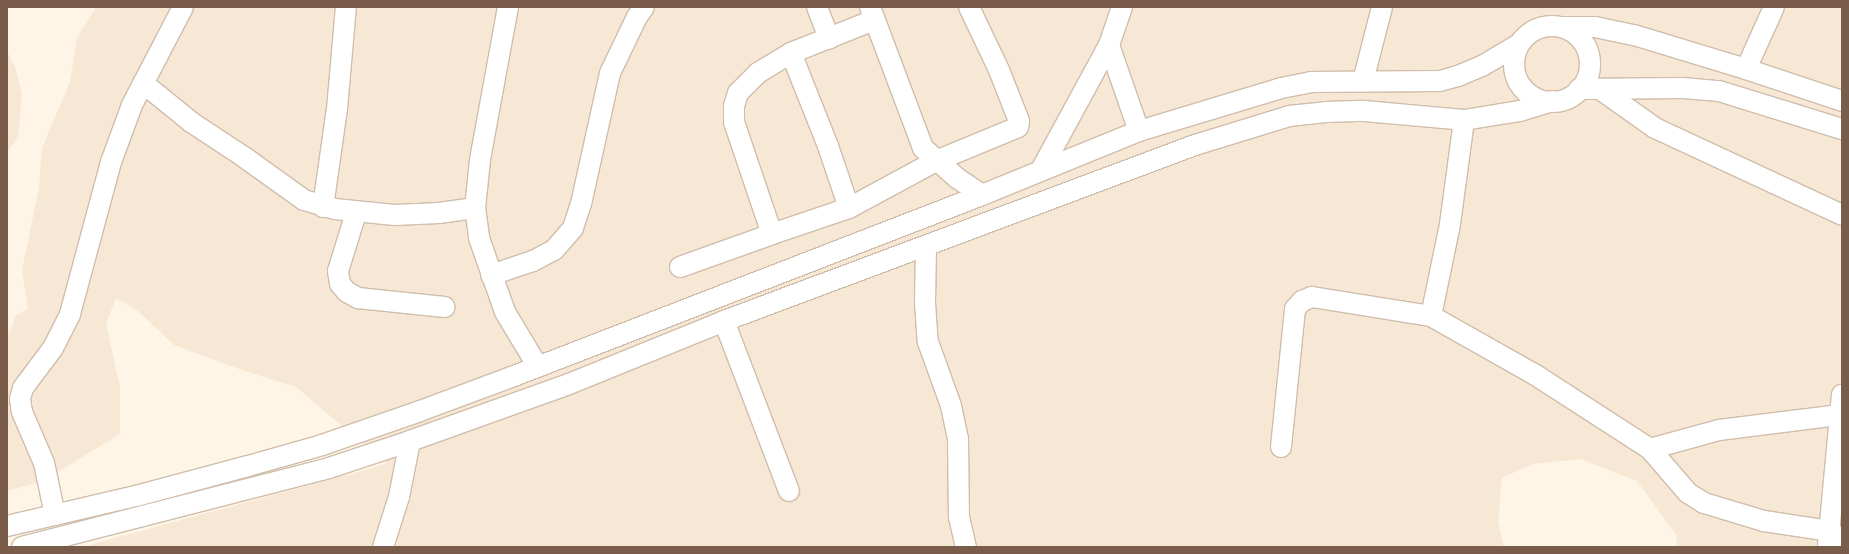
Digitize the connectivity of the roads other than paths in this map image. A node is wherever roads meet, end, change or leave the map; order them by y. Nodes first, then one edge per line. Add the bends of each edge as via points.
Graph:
1 (183, 7) edge
2 (346, 7) edge
3 (508, 7) edge
4 (644, 7) edge
5 (817, 7) edge
6 (969, 7) edge
7 (1122, 7) edge
8 (1382, 7) edge
9 (1774, 7) edge
10 (872, 13) edge
11 (1561, 27) junction
12 (829, 39) junction
13 (1519, 44) junction
14 (1109, 45) junction
15 (791, 54) junction
16 (1746, 69) junction
17 (1362, 81) junction
18 (143, 83) junction
19 (1580, 89) junction
20 (1600, 89) junction
21 (1552, 101) junction
22 (1842, 101) edge
23 (1464, 120) junction
24 (1842, 129) edge
25 (1139, 131) junction
26 (936, 161) junction
27 (1041, 170) junction
28 (982, 195) junction
29 (323, 207) junction
30 (475, 208) junction
31 (849, 208) junction
32 (356, 213) junction
33 (1842, 215) edge
34 (772, 234) junction
35 (926, 246) junction
36 (680, 267) dead end
37 (491, 275) junction
38 (445, 306) dead end
39 (1430, 316) junction
40 (724, 321) junction
41 (538, 367) junction
42 (1842, 396) edge
43 (1840, 415) junction
44 (410, 441) junction
45 (1281, 447) dead end
46 (1650, 449) junction
47 (789, 491) dead end
48 (56, 514) junction
49 (7, 526) edge
50 (1833, 539) edge
51 (22, 547) edge
52 (382, 547) edge
53 (966, 547) edge

1 - 18 street
2 - 29 street via 337,109
3 - 30 street via 480,160
4 - 37 street via 636,17 610,73 581,204 573,228 554,250 533,262
5 - 12 street
6 - 26 street via 999,70 1019,125
7 - 14 street
8 - 17 street
9 - 16 street
10 - 12 street
10 - 26 street via 923,148
11 - 13 street via 1549,26 1538,29 1527,35
11 - 16 street via 1595,27 1617,31
11 - 19 street via 1581,39 1588,53 1589,68
12 - 15 street
13 - 17 street via 1482,66 1440,81
13 - 21 street via 1514,63 1518,82 1533,96
14 - 25 street
14 - 27 street
15 - 31 street via 828,146
15 - 34 street via 748,81 738,93 734,106 734,122
16 - 22 street
17 - 25 street via 1311,82 1288,87
18 - 29 street via 191,122 304,200
18 - 48 street via 111,162 70,314 53,348 23,388 20,399 22,412 44,464
19 - 20 street
19 - 21 street via 1567,98
20 - 24 street via 1682,88 1719,91
20 - 33 street via 1655,128
21 - 23 street via 1520,111
23 - 35 street via 1364,111 1289,116 1195,145
23 - 39 street via 1450,224
25 - 27 street
26 - 28 street
26 - 31 street
27 - 28 street
28 - 41 street
29 - 32 street
30 - 32 street via 395,215
30 - 37 street via 479,238
31 - 34 street
32 - 38 street via 338,271 340,284 347,292 358,298
34 - 36 street
35 - 40 street
35 - 53 street via 925,303 928,342 951,406 958,439 959,517
37 - 41 street via 505,312
39 - 45 street via 1312,297 1302,301 1295,310
39 - 46 street via 1534,374
40 - 44 street via 568,384
40 - 47 street
41 - 48 street via 322,445 136,496
42 - 43 street
43 - 46 street via 1719,430
43 - 50 street
44 - 51 street via 329,468
44 - 52 street via 399,497
46 - 50 street via 1688,493 1704,502
48 - 49 street

